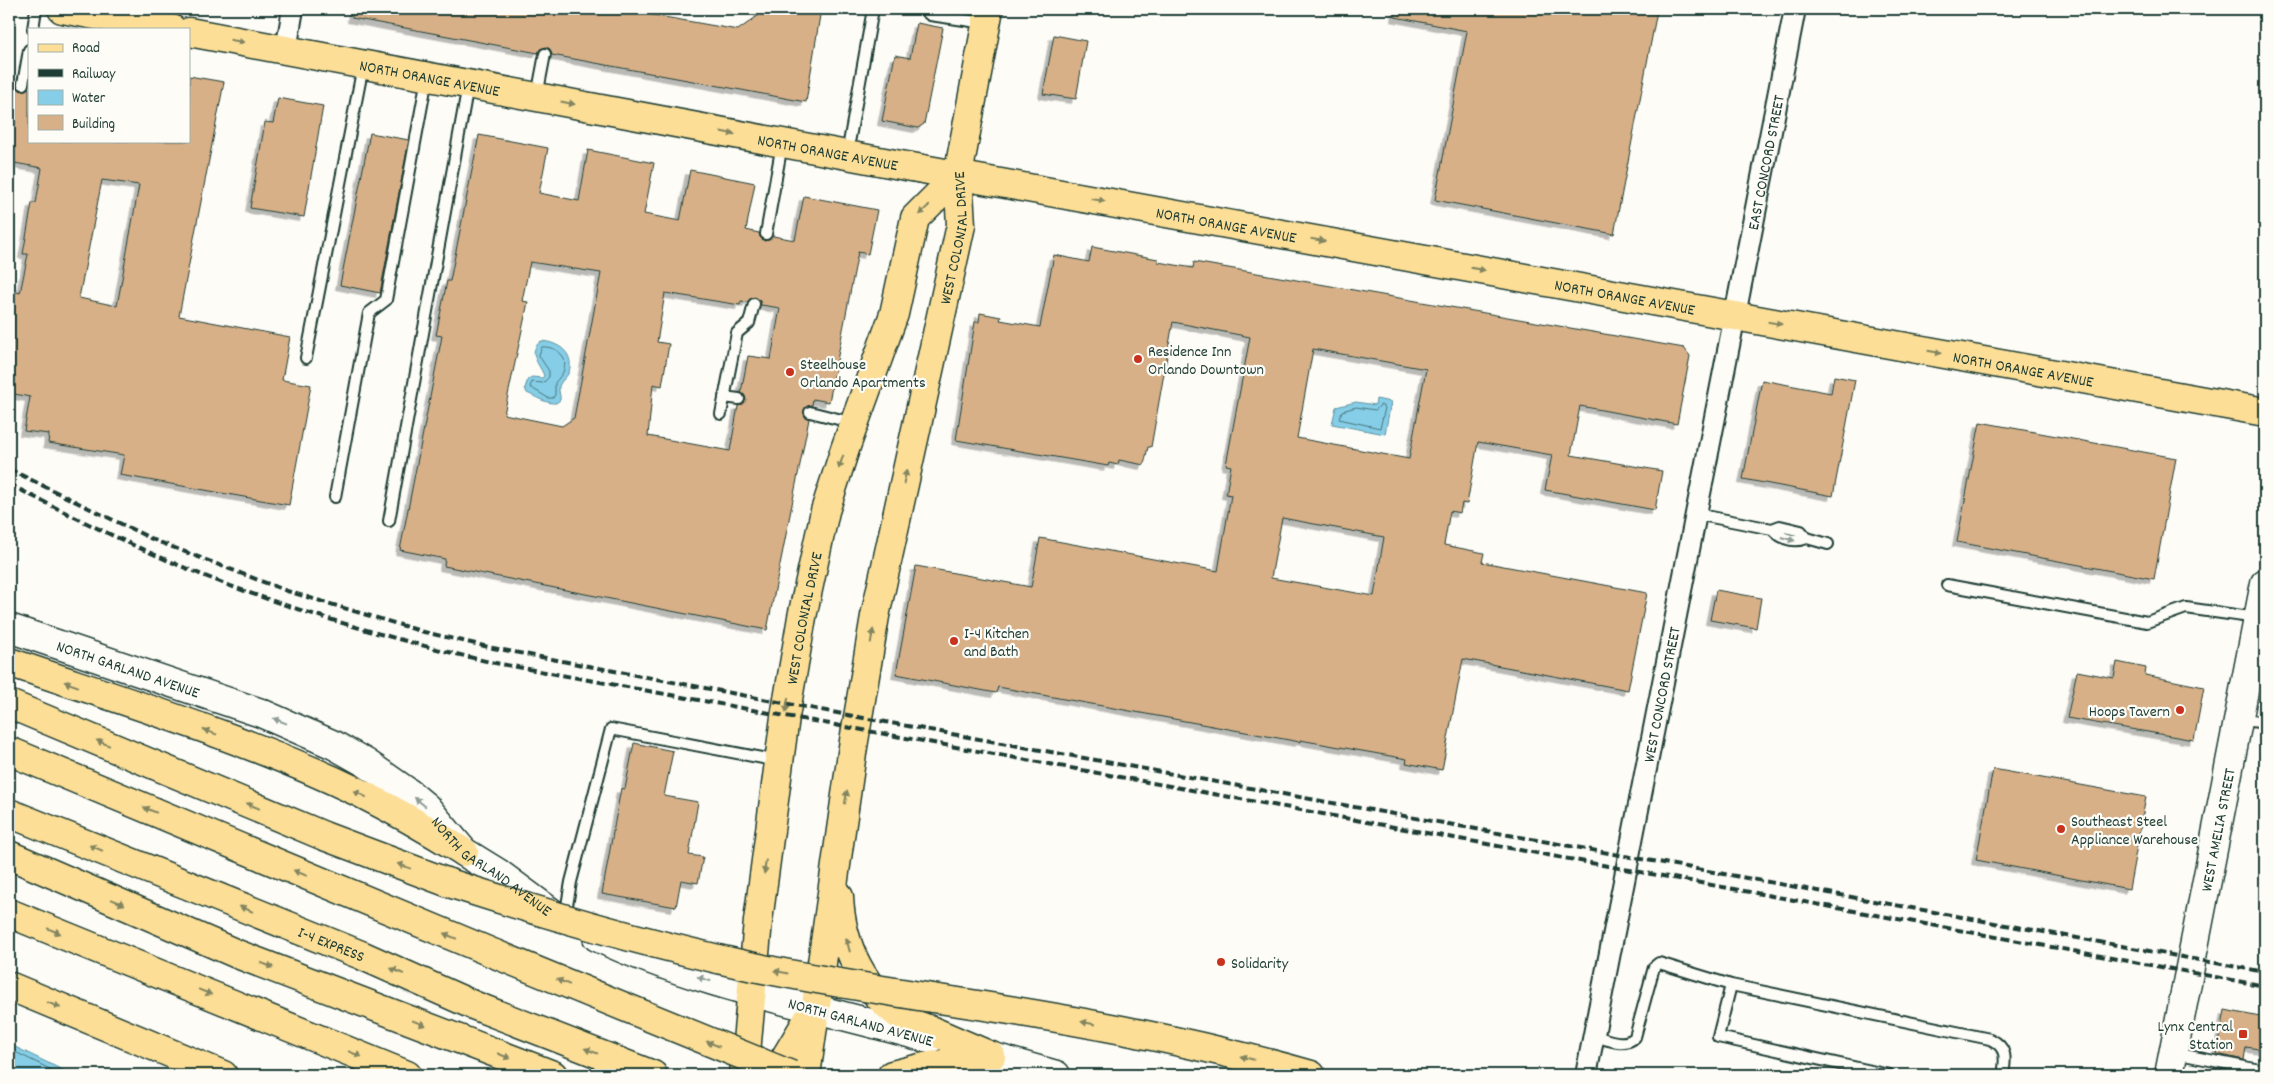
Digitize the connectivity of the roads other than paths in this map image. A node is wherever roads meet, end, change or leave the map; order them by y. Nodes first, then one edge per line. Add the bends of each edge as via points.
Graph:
1 (36, 9) edge
2 (62, 9) edge
3 (293, 9) edge
4 (873, 9) edge
5 (923, 9) edge
6 (1795, 9) edge
7 (987, 16) edge
8 (32, 28) edge
9 (166, 28) edge
10 (190, 32) edge
11 (286, 50) junction
12 (544, 54) dead end
13 (28, 56) edge
14 (363, 65) junction
15 (428, 77) junction
16 (23, 84) dead end
17 (468, 84) junction
18 (537, 97) junction
19 (782, 143) junction
20 (846, 155) junction
21 (958, 175) junction
22 (766, 234) dead end
23 (754, 304) dead end
24 (1734, 315) junction
25 (306, 358) dead end
26 (724, 396) junction
27 (739, 399) dead end
28 (810, 412) dead end
29 (2265, 412) edge
30 (721, 414) dead end
31 (855, 423) junction
32 (335, 497) dead end
33 (1696, 514) junction
34 (389, 521) dead end
35 (1828, 544) dead end
36 (1947, 585) dead end
37 (2263, 600) edge
38 (9, 628) edge
39 (9, 662) edge
40 (9, 704) edge
41 (2238, 718) junction
42 (2265, 723) edge
43 (9, 751) edge
44 (779, 762) junction
45 (9, 813) edge
46 (839, 845) junction
47 (464, 852) junction
48 (9, 855) edge
49 (9, 913) edge
50 (565, 922) junction
51 (1731, 985) junction
52 (9, 986) edge
53 (751, 992) junction
54 (815, 1008) junction
55 (1594, 1036) junction
56 (991, 1056) junction
57 (2171, 1064) edge
58 (2265, 1071) edge
59 (223, 1075) edge
60 (407, 1075) edge
61 (553, 1075) edge
62 (653, 1075) edge
63 (744, 1075) edge
64 (775, 1075) edge
65 (791, 1075) edge
66 (806, 1075) edge
67 (892, 1075) edge
68 (1056, 1075) edge
69 (1311, 1075) edge
70 (1586, 1075) edge
71 (1890, 1075) edge
72 (2003, 1075) edge

1 - 8 lane
2 - 9 main road
3 - 11 street
4 - 20 lane
5 - 7 lane via 930,15
6 - 24 street, EAST CONCORD STREET
7 - 21 main road
10 -> 11 main road, NORTH ORANGE AVENUE
11 - 14 main road, NORTH ORANGE AVENUE
12 - 18 lane
13 - 16 lane
14 - 15 main road, NORTH ORANGE AVENUE
14 - 25 lane
15 - 17 main road, NORTH ORANGE AVENUE
15 - 32 lane via 386,300 369,313
17 - 18 main road, NORTH ORANGE AVENUE
17 - 34 lane
18 -> 19 main road, NORTH ORANGE AVENUE
19 - 20 main road, NORTH ORANGE AVENUE
19 - 22 lane
20 - 21 main road, NORTH ORANGE AVENUE
21 -> 24 main road, NORTH ORANGE AVENUE
21 -> 31 main road, WEST COLONIAL DRIVE via 915,218 894,314
46 -> 21 main road, WEST COLONIAL DRIVE via 882,582 961,225
23 - 26 lane via 749,323 737,333
24 -> 29 main road, NORTH ORANGE AVENUE
24 - 33 street, WEST CONCORD STREET
26 - 27 lane
26 - 30 lane
28 - 31 lane
31 -> 44 main road, WEST COLONIAL DRIVE via 832,485 815,553 794,657
33 - 35 lane via 1772,529 1779,536 1792,540 1807,538
33 - 55 street, WEST CONCORD STREET
36 - 37 lane via 2147,622 2186,608
37 - 41 street, WEST AMELIA STREET
47 -> 38 street, NORTH GARLAND AVENUE via 426,807 366,763 334,745 261,713
47 -> 39 main road via 364,796 285,760
69 -> 40 main road, bridge via 1056,1016 792,975 673,948 521,906 324,836
41 - 42 lane
41 - 57 street, WEST AMELIA STREET
65 -> 43 main road, bridge
44 - 50 lane via 610,729
44 -> 53 main road, WEST COLONIAL DRIVE
62 -> 45 main road, I-4 EXPRESS
46 - 54 main road, WEST COLONIAL DRIVE
56 -> 46 main road via 907,1020 876,993 862,975 850,953 841,921
47 - 50 street, NORTH GARLAND AVENUE
48 -> 61 main road via 237,954
49 -> 60 main road
53 -> 50 street, NORTH GARLAND AVENUE via 680,972
51 - 55 lane via 1658,963 1654,967 1635,1037 1622,1043
51 - 71 lane via 1718,1037
51 - 72 lane via 1990,1039 2004,1050
52 -> 59 main road
53 - 54 street, NORTH GARLAND AVENUE
53 - 63 main road, WEST COLONIAL DRIVE
54 - 56 street, NORTH GARLAND AVENUE
54 - 64 main road
54 - 66 main road, WEST COLONIAL DRIVE
55 - 70 street, WEST CONCORD STREET
56 - 67 main road
56 - 68 street, NORTH GARLAND AVENUE
57 - 58 lane

